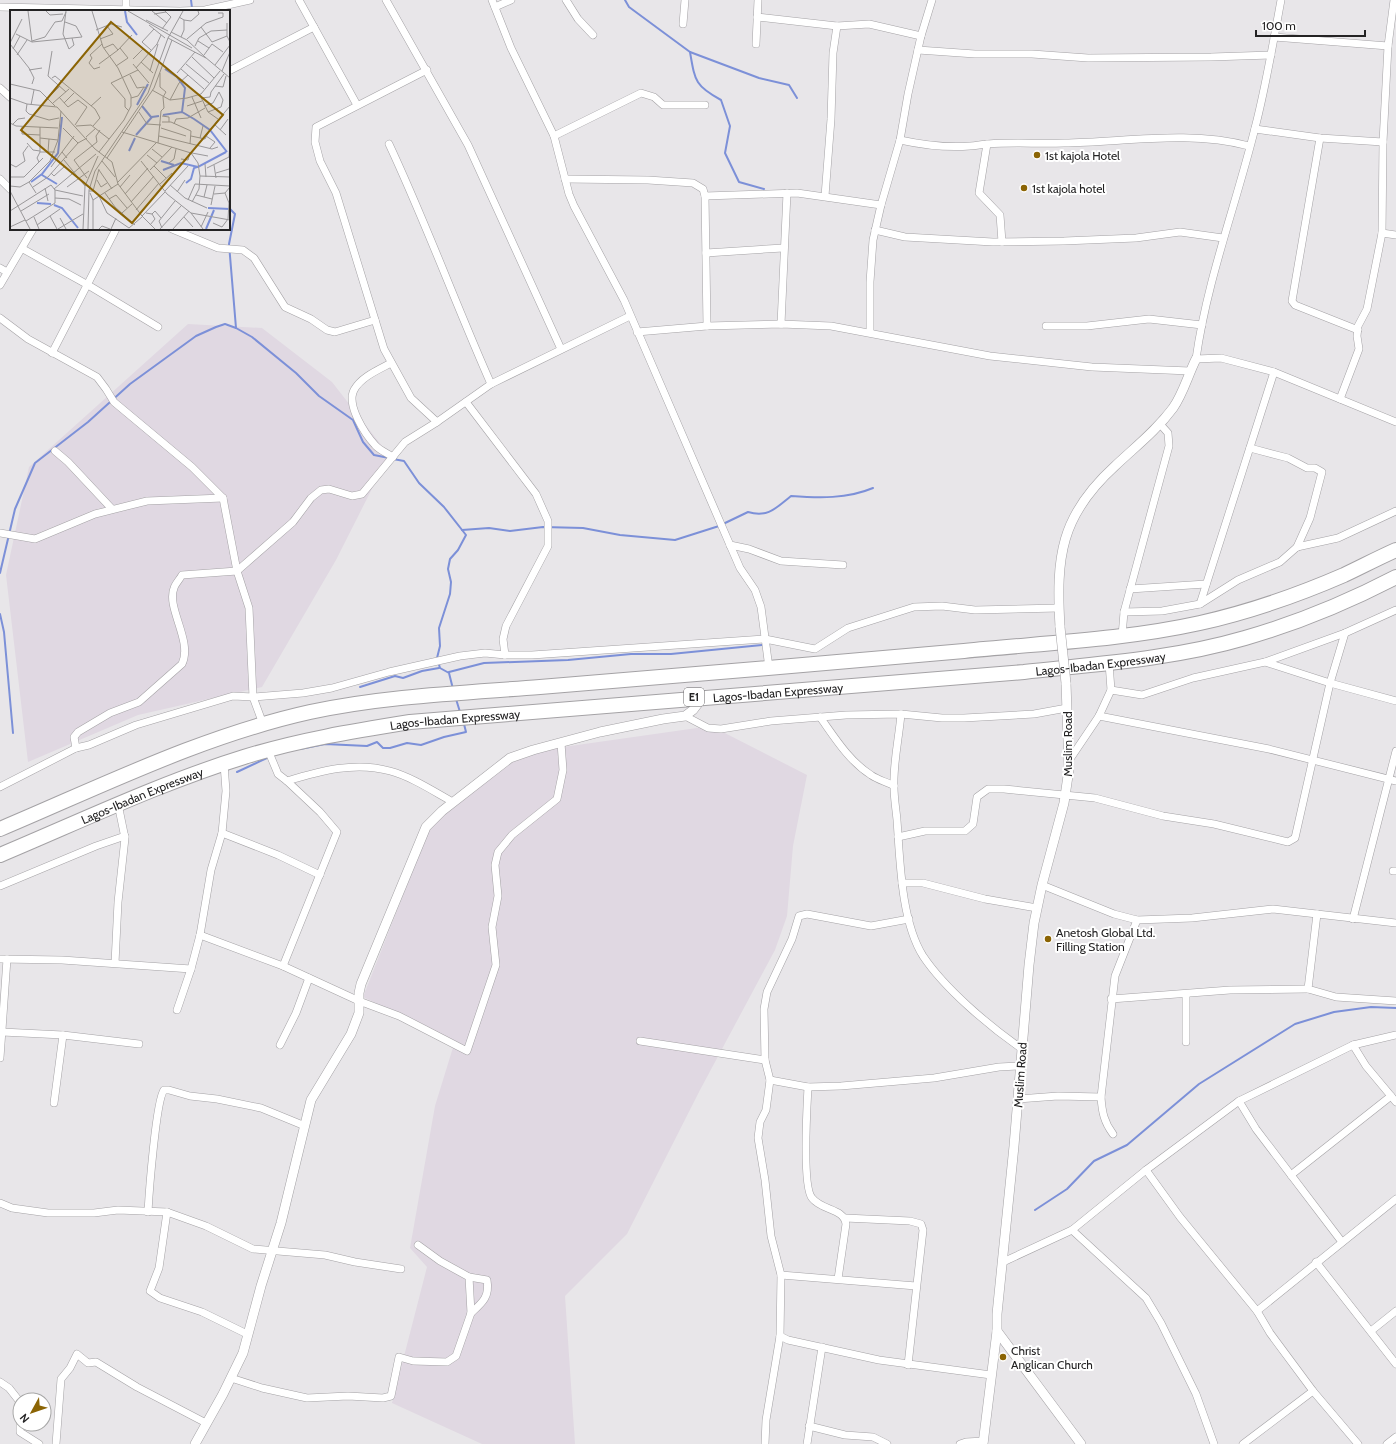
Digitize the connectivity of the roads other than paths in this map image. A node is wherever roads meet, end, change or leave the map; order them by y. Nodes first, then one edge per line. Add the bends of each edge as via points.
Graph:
1 (126, 0) edge
2 (250, 0) edge
3 (300, 0) edge
4 (386, 0) edge
5 (511, 0) edge
6 (566, 0) edge
7 (685, 0) edge
8 (758, 0) edge
9 (932, 0) edge
10 (1281, 0) edge
11 (1394, 0) edge
12 (494, 3) edge
13 (0, 7) edge
14 (59, 10) edge
15 (126, 10) edge
16 (205, 10) edge
17 (757, 17) junction
18 (683, 24) dead end
19 (837, 26) junction
20 (314, 27) junction
21 (593, 36) dead end
22 (921, 36) junction
23 (1274, 37) junction
24 (756, 44) dead end
25 (1388, 46) junction
26 (918, 50) junction
27 (1271, 54) junction
28 (230, 70) edge
29 (427, 70) junction
30 (0, 88) edge
31 (10, 97) edge
32 (357, 105) junction
33 (705, 105) dead end
34 (1255, 129) junction
35 (554, 136) junction
36 (1320, 138) junction
37 (900, 140) junction
38 (1383, 142) junction
39 (389, 144) dead end
40 (987, 144) junction
41 (1250, 146) junction
42 (0, 179) edge
43 (565, 179) junction
44 (10, 189) edge
45 (787, 193) junction
46 (705, 196) junction
47 (825, 196) junction
48 (882, 205) junction
49 (32, 230) edge
50 (116, 230) edge
51 (174, 230) edge
52 (875, 230) junction
53 (1382, 233) junction
54 (1396, 235) edge
55 (1223, 238) junction
56 (1002, 242) junction
57 (783, 248) junction
58 (23, 249) junction
59 (706, 254) junction
60 (0, 268) edge
61 (7, 272) junction
62 (0, 285) edge
63 (88, 285) junction
64 (630, 316) junction
65 (0, 318) edge
66 (375, 320) junction
67 (781, 324) junction
68 (1202, 325) junction
69 (707, 326) junction
70 (1046, 326) dead end
71 (158, 327) dead end
72 (1358, 330) junction
73 (637, 332) junction
74 (870, 332) junction
75 (561, 349) junction
76 (52, 353) junction
77 (1196, 359) junction
78 (391, 363) junction
79 (1190, 371) junction
80 (1274, 372) junction
81 (491, 384) junction
82 (1340, 399) junction
83 (466, 402) junction
84 (437, 422) junction
85 (1396, 422) edge
86 (1160, 424) junction
87 (1250, 448) junction
88 (55, 451) dead end
89 (392, 457) junction
90 (223, 498) junction
91 (112, 509) junction
92 (1396, 511) edge
93 (0, 533) edge
94 (730, 545) junction
95 (1297, 547) junction
96 (1396, 550) edge
97 (843, 565) dead end
98 (237, 571) junction
99 (1396, 577) edge
100 (1206, 584) junction
101 (1130, 588) junction
102 (1200, 604) junction
103 (1059, 608) junction
104 (1396, 610) edge
105 (1124, 612) junction
106 (1345, 633) junction
107 (1122, 636) junction
108 (765, 639) junction
109 (505, 655) junction
110 (1265, 662) junction
111 (1109, 663) junction
112 (769, 668) junction
113 (1330, 683) junction
114 (1111, 690) junction
115 (253, 697) junction
116 (702, 697) junction
117 (1396, 700) edge
118 (1067, 708) junction
119 (901, 714) junction
120 (685, 716) junction
121 (1099, 716) junction
122 (820, 717) junction
123 (263, 724) junction
124 (561, 742) junction
125 (76, 748) junction
126 (268, 750) junction
127 (1396, 751) edge
128 (1070, 759) junction
129 (1312, 761) junction
130 (224, 764) junction
131 (287, 781) junction
132 (1393, 781) edge
133 (894, 786) junction
134 (0, 787) edge
135 (1066, 794) junction
136 (453, 802) junction
137 (118, 804) junction
138 (0, 828) edge
139 (222, 833) junction
140 (125, 836) junction
141 (898, 837) junction
142 (0, 856) edge
143 (320, 875) junction
144 (902, 882) junction
145 (1042, 885) junction
146 (0, 886) edge
147 (1037, 908) junction
148 (1317, 914) junction
149 (909, 919) junction
150 (1354, 919) junction
151 (1137, 920) junction
152 (1396, 923) edge
153 (200, 935) junction
154 (3, 959) edge
155 (115, 963) junction
156 (282, 966) junction
157 (191, 969) junction
158 (309, 978) junction
159 (1308, 989) junction
160 (1186, 994) junction
161 (1111, 999) junction
162 (359, 1001) junction
163 (1396, 1001) edge
164 (177, 1010) dead end
165 (2, 1032) junction
166 (63, 1035) junction
167 (1396, 1035) edge
168 (640, 1041) dead end
169 (1186, 1042) dead end
170 (138, 1044) dead end
171 (280, 1045) dead end
172 (1353, 1045) junction
173 (1022, 1049) junction
174 (0, 1058) edge
175 (765, 1060) junction
176 (1020, 1066) junction
177 (770, 1080) junction
178 (808, 1087) junction
179 (1102, 1097) junction
180 (1018, 1099) junction
181 (1394, 1099) edge
182 (1239, 1101) junction
183 (54, 1103) dead end
184 (305, 1126) junction
185 (1113, 1134) dead end
186 (1146, 1170) junction
187 (1291, 1175) junction
188 (1396, 1199) edge
189 (0, 1203) edge
190 (148, 1212) junction
191 (167, 1212) junction
192 (845, 1218) junction
193 (1072, 1230) junction
194 (1342, 1242) junction
195 (418, 1245) dead end
196 (272, 1252) junction
197 (1002, 1262) junction
198 (1316, 1262) junction
199 (401, 1269) dead end
200 (781, 1275) junction
201 (469, 1277) junction
202 (838, 1279) junction
203 (916, 1286) junction
204 (1257, 1311) junction
205 (1396, 1311) edge
206 (471, 1313) junction
207 (997, 1331) junction
208 (1371, 1331) junction
209 (248, 1334) junction
210 (780, 1336) junction
211 (822, 1347) junction
212 (1396, 1364) edge
213 (908, 1365) junction
214 (991, 1375) junction
215 (231, 1378) junction
216 (0, 1382) edge
217 (1313, 1391) junction
218 (12, 1392) edge
219 (206, 1423) junction
220 (808, 1426) junction
221 (20, 1432) edge
222 (1396, 1437) edge
223 (984, 1443) edge
224 (39, 1444) edge
225 (56, 1444) edge
226 (195, 1444) edge
227 (765, 1444) edge
228 (807, 1444) edge
229 (887, 1444) edge
230 (960, 1444) edge
231 (1081, 1444) edge
232 (1214, 1444) edge
233 (1243, 1444) edge
234 (1358, 1444) edge
235 (1387, 1444) edge

1 - 15 street
2 - 16 street
3 - 20 street
4 - 29 street
5 - 12 street
6 - 21 street
7 - 18 street
8 - 17 street
9 - 22 street
10 - 23 street
11 - 25 street
12 - 35 street via 511,48
13 - 14 street
14 - 15 street
17 - 19 street
17 - 24 street
19 - 22 street via 869,24
19 - 47 street via 833,53
20 - 28 street
20 - 32 street
22 - 26 street
23 - 25 street
23 - 27 street
25 - 38 street
26 - 27 street via 1088,58 1211,58
26 - 37 street
27 - 34 street
29 - 32 street
29 - 75 street via 468,145
30 - 31 street
32 - 66 street via 316,127 315,142 320,161 336,193
33 - 35 street via 663,105 654,97 641,93
34 - 36 street
34 - 41 street
35 - 43 street
36 - 38 street
36 - 72 street via 1292,301 1295,305
37 - 40 street via 943,146
37 - 48 street
38 - 53 street
39 - 81 street
40 - 41 street via 1185,138 1231,141
40 - 56 street via 979,193 1000,215
41 - 55 street
42 - 44 street
43 - 46 street via 693,183 703,190
43 - 64 street via 574,206
45 - 46 street
45 - 47 street
45 - 57 street
46 - 59 street
47 - 48 street
48 - 52 street
49 - 58 street
50 - 63 street
51 - 66 street via 218,248 242,250 254,258 285,307 327,330 335,332
52 - 56 street via 905,237
52 - 74 street via 870,282
53 - 54 street
53 - 72 street via 1367,309
55 - 56 street via 1180,232 1136,238
55 - 68 street
57 - 59 street
57 - 67 street
58 - 61 street
58 - 63 street
59 - 69 street
60 - 61 street
61 - 62 street
63 - 71 street
63 - 76 street
64 - 73 street
64 - 75 street
65 - 76 street
66 - 78 street
67 - 69 street
67 - 74 street via 831,326
68 - 70 street via 1149,319 1087,326
68 - 77 street
69 - 73 street
72 - 82 street via 1359,349
73 - 94 street
74 - 79 street via 990,356 1092,367
75 - 81 street
76 - 90 street via 96,378 112,400 192,467
77 - 79 street, Muslim Road
77 - 80 street via 1221,358
78 - 84 street via 411,398
78 - 89 street via 372,373 354,390 351,400 360,424 376,446
79 - 86 street, Muslim Road via 1178,399
80 - 82 street
80 - 87 street
81 - 83 street
82 - 85 street
83 - 84 street
83 - 109 street via 536,494 548,521 548,546 506,626 503,639
84 - 89 street via 405,442
86 - 101 street via 1168,433 1169,446
86 - 103 street, Muslim Road via 1146,440 1114,467 1087,496 1076,513 1069,528 1058,569
87 - 95 street via 1288,458 1307,468 1315,468 1322,472 1310,518
87 - 100 street
88 - 91 street
89 - 98 street via 362,494 352,496 329,489 321,490 311,498 293,522
90 - 91 street via 147,501
90 - 98 street
91 - 93 street via 35,539
92 - 95 street via 1338,538
94 - 97 street via 781,561
94 - 108 street via 740,568 755,590 761,607
95 - 102 street via 1280,562 1238,580
96 - 107 highway, Lagos-Ibadan Expressway / E1 via 1344,575 1240,612 1200,623
98 - 115 street via 249,608
98 - 125 street via 182,575 173,589 174,607 186,656 182,664 139,702 110,713 78,732 74,737
99 - 111 highway, Lagos-Ibadan Expressway / E1 via 1319,612 1244,638 1193,650
100 - 101 street
100 - 102 street
101 - 105 street
102 - 105 street via 1162,611
103 - 108 street via 975,610 942,606 914,607 848,628 815,649
103 - 118 street, Muslim Road, bridge
104 - 106 street
105 - 107 street
106 - 110 street
106 - 113 street
107 - 112 highway, Lagos-Ibadan Expressway / E1
108 - 109 street
108 - 112 street
109 - 115 street via 485,653 460,656 332,688
110 - 113 street
110 - 114 street via 1193,678 1142,695
111 - 114 street
111 - 116 highway, Lagos-Ibadan Expressway / E1
112 - 123 highway, Lagos-Ibadan Expressway / E1 via 412,697 312,712
113 - 117 street
113 - 129 street
114 - 121 street
115 - 123 street
115 - 125 street via 233,696 136,725
116 - 120 street
116 - 126 highway, Lagos-Ibadan Expressway / E1 via 410,722 346,732
118 - 119 street via 1034,714 964,718
118 - 128 street, Muslim Road
119 - 122 street
119 - 133 street
120 - 122 street via 708,728 721,729 770,721
120 - 124 street
121 - 128 street
121 - 129 street via 1269,749
122 - 133 street via 844,750 858,764 872,776
123 - 138 highway, Lagos-Ibadan Expressway / E1 via 150,764
124 - 136 street via 510,758
124 - 162 street via 563,770 556,799 512,835 498,852 495,865 498,896 492,927 496,965 467,1051 399,1016
125 - 134 street
126 - 130 highway, Lagos-Ibadan Expressway / E1
126 - 131 street via 278,774
127 - 132 street
128 - 135 street, Muslim Road
129 - 132 street
129 - 135 street via 1295,838 1288,842 1214,824 1164,816 1095,798
130 - 137 highway, Lagos-Ibadan Expressway / E1
130 - 139 street via 226,791
131 - 136 street via 320,771 352,766 388,770 412,779
131 - 143 street via 338,832
132 - 150 street
133 - 141 street
135 - 141 street via 988,789 977,797 973,824 964,831 925,831
135 - 145 street, Muslim Road
136 - 162 street via 426,827 361,984
137 - 140 street
137 - 142 highway, Lagos-Ibadan Expressway / E1
139 - 143 street via 278,854
139 - 153 street via 211,870
140 - 146 street
140 - 155 street
141 - 144 street
143 - 156 street
144 - 147 street via 923,883 984,899
144 - 149 street
145 - 147 street, Muslim Road
145 - 151 street via 1114,914
147 - 173 street, Muslim Road
148 - 150 street
148 - 151 street via 1273,908 1192,918
148 - 159 street
149 - 173 street via 922,955 932,968 979,1016
149 - 175 street via 871,926 807,914 799,916 792,939 767,992 764,1009
150 - 152 street
151 - 161 street via 1115,976
153 - 156 street
153 - 157 street
154 - 155 street
154 - 165 street
155 - 157 street
156 - 158 street
157 - 164 street
158 - 162 street
158 - 171 street
159 - 160 street via 1230,990
159 - 163 street via 1336,997
160 - 161 street
160 - 169 street
161 - 179 street
162 - 184 street via 359,1013 351,1034 311,1100
165 - 166 street
165 - 174 street
166 - 170 street
166 - 183 street
167 - 172 street
168 - 175 street
172 - 181 street via 1366,1066
172 - 182 street
173 - 176 street, Muslim Road
175 - 177 street
176 - 178 street via 934,1078
176 - 180 street, Muslim Road
177 - 178 street
177 - 200 street via 766,1110 760,1122 758,1138 771,1236
178 - 192 street via 806,1154 810,1197 818,1205 842,1214
179 - 180 street via 1058,1096
179 - 185 street via 1102,1111 1106,1124
180 - 197 street, Muslim Road
181 - 187 street
182 - 186 street
182 - 187 street via 1256,1129
184 - 190 street via 261,1108 164,1090 153,1147
184 - 196 street
186 - 193 street
186 - 204 street via 1180,1217
187 - 194 street
188 - 194 street
189 - 190 street via 12,1208 48,1213 118,1210
190 - 191 street
191 - 196 street via 206,1226 253,1249
191 - 209 street via 159,1268 150,1292 160,1298 202,1312
192 - 202 street
192 - 203 street via 910,1221 920,1224 923,1230
193 - 197 street
193 - 232 street via 1146,1298 1196,1394
194 - 198 street
195 - 201 street
196 - 199 street via 324,1255
196 - 209 street
197 - 207 street, Muslim Road
198 - 204 street
198 - 208 street
200 - 202 street
200 - 210 street
201 - 206 street
201 - 206 street via 487,1280 488,1288 485,1301
202 - 203 street
203 - 213 street
204 - 217 street
205 - 208 street
206 - 215 street via 456,1356 447,1362 399,1358 391,1396 307,1398
207 - 214 street, Muslim Road
207 - 231 street
208 - 212 street
209 - 215 street via 243,1353
210 - 211 street
210 - 227 street via 766,1420
211 - 213 street
211 - 220 street
213 - 214 street
214 - 223 street, Muslim Road
215 - 219 street
216 - 218 street
217 - 233 street
217 - 234 street
219 - 225 street via 137,1388 96,1362 88,1363 76,1354 70,1368 61,1379
219 - 226 street
220 - 228 street
220 - 229 street via 845,1435 873,1437
221 - 224 street
222 - 235 street
223 - 230 street

